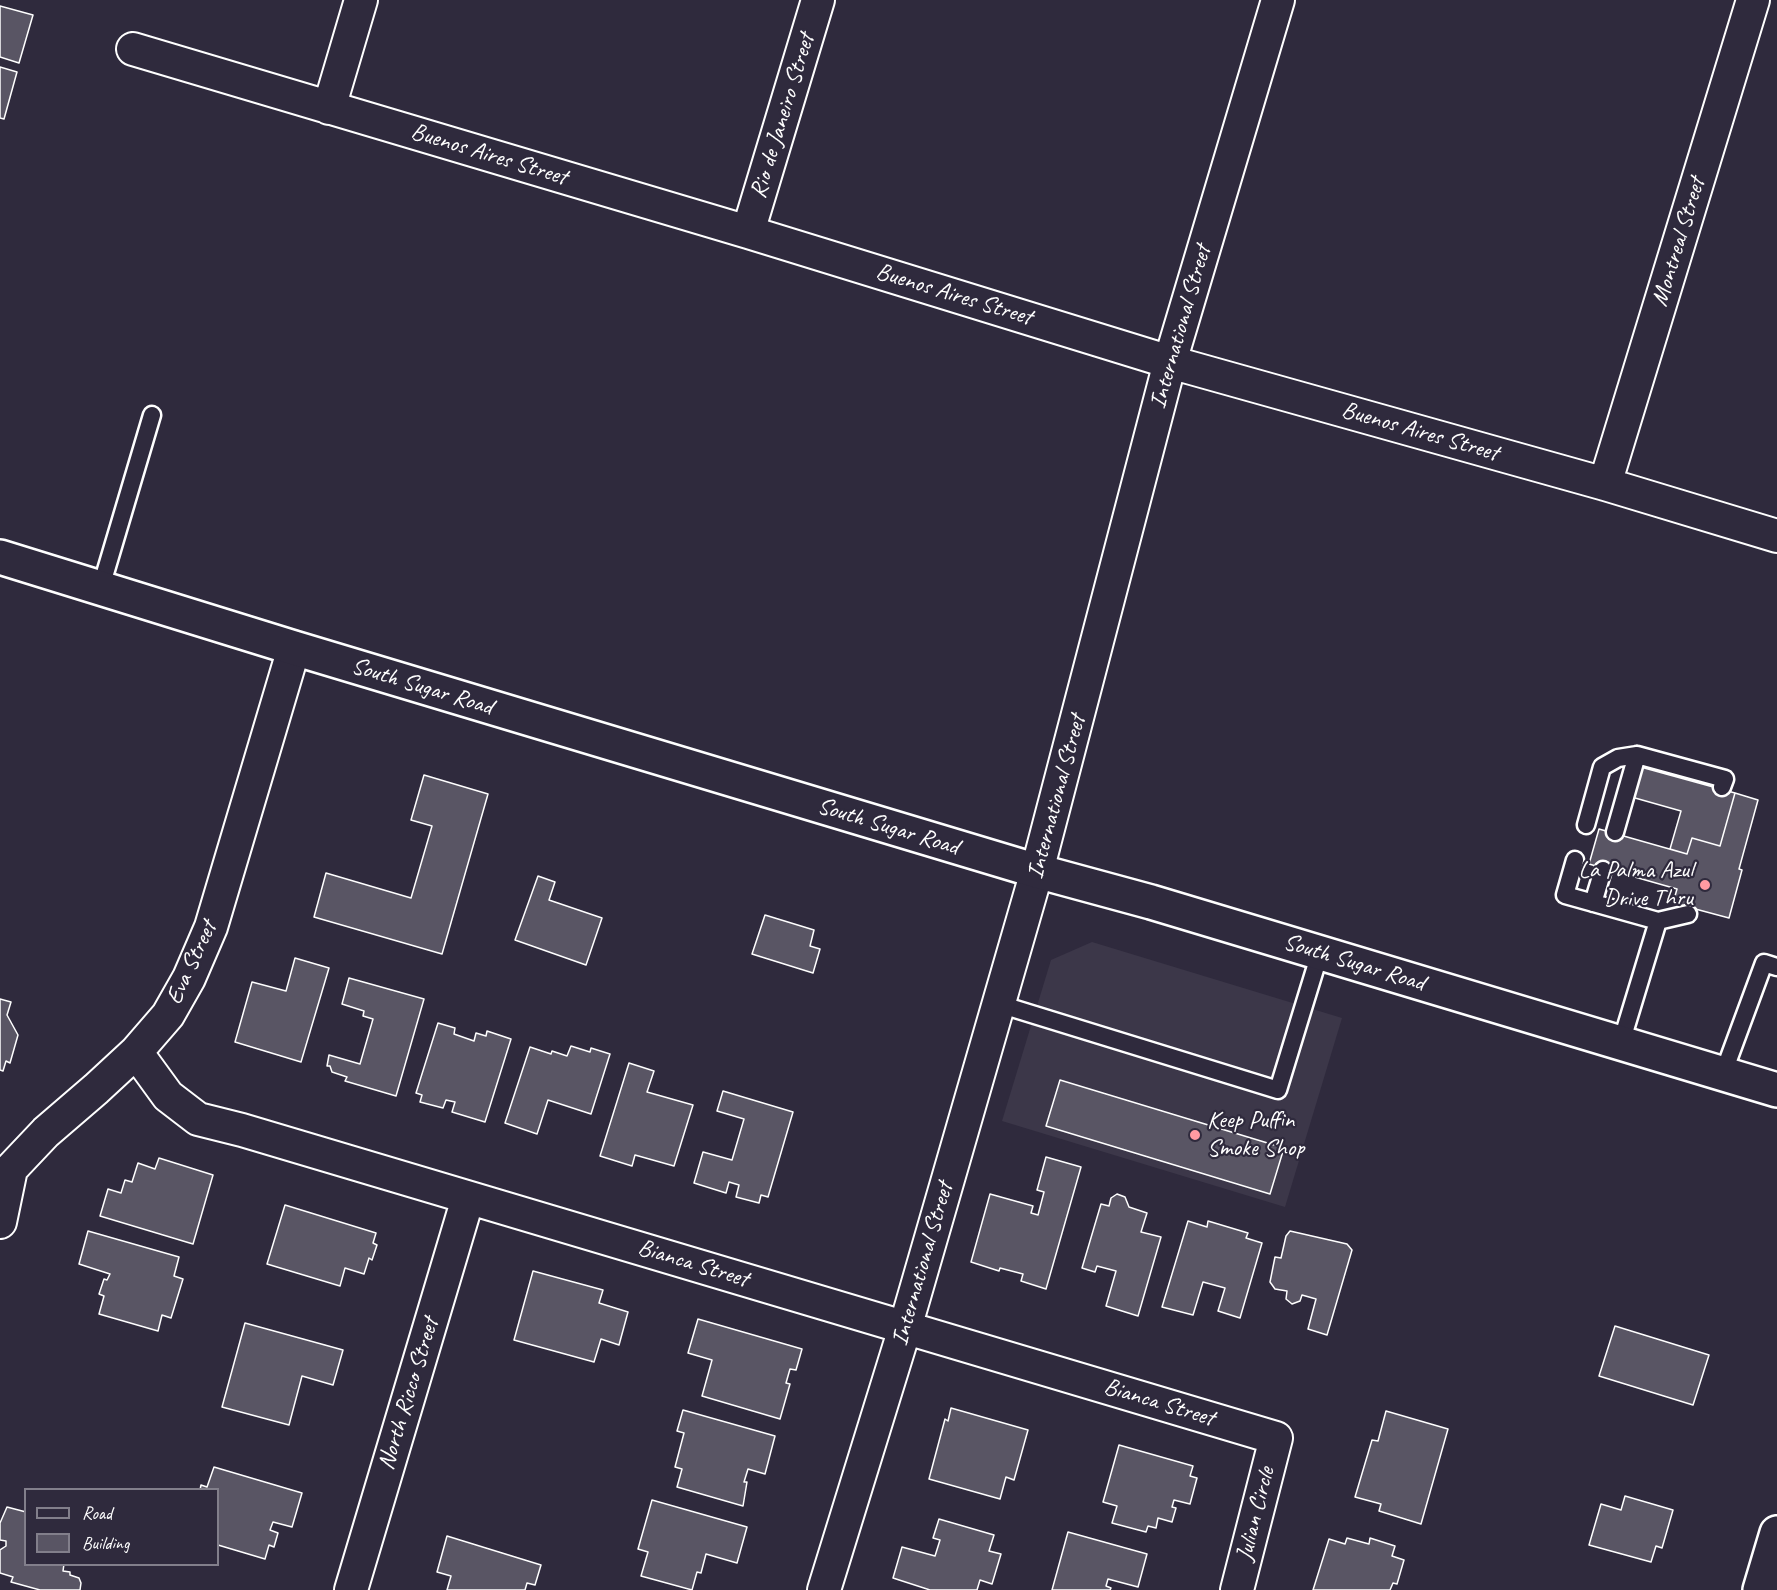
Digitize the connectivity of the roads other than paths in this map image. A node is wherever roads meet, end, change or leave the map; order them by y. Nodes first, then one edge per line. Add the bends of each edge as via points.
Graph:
1 (361, 0) edge
2 (818, 0) edge
3 (1278, 0) edge
4 (1753, 0) edge
5 (133, 49) dead end
6 (329, 108) junction
7 (748, 232) junction
8 (1170, 362) junction
9 (152, 415) dead end
10 (1605, 484) junction
11 (1777, 536) edge
12 (0, 557) edge
13 (101, 587) junction
14 (294, 648) junction
15 (1638, 755) junction
16 (1722, 787) dead end
17 (1586, 825) dead end
18 (1615, 832) dead end
19 (1575, 860) dead end
20 (1603, 870) dead end
21 (1037, 871) junction
22 (1593, 903) junction
23 (1688, 914) dead end
24 (1658, 921) junction
25 (1320, 953) junction
26 (1777, 967) edge
27 (999, 1004) junction
28 (1621, 1043) junction
29 (136, 1052) junction
30 (1723, 1074) junction
31 (1777, 1090) edge
32 (468, 1198) junction
33 (0, 1222) edge
34 (905, 1328) junction
35 (1276, 1438) joint
36 (1777, 1533) edge
37 (351, 1590) edge
38 (824, 1590) edge
39 (1237, 1590) edge
40 (1760, 1590) edge

1 - 6 street
2 - 7 street, Rio de Janeiro Street
3 - 8 street, International Street
4 - 10 street, Montreal Street
5 - 6 street, Buenos Aires Street
6 - 7 street, Buenos Aires Street
7 - 8 street, Buenos Aires Street
8 - 10 street, Buenos Aires Street
8 - 21 street, International Street
9 - 13 lane
10 - 11 street, Buenos Aires Street
12 - 13 main road, South Sugar Road
13 - 14 main road, South Sugar Road
14 - 21 main road, South Sugar Road
14 - 29 street, Eva Street via 211,927 168,1015
15 - 16 lane via 1725,779
15 - 17 lane via 1618,758 1602,767
15 - 18 lane
19 - 22 lane via 1565,895
20 - 22 lane
21 - 25 main road, South Sugar Road
21 - 27 street, International Street
22 - 24 lane
23 - 24 lane
24 - 28 lane
25 - 27 lane via 1278,1090
25 - 28 main road, South Sugar Road
26 - 30 lane via 1764,963
27 - 34 street, International Street
28 - 30 main road, South Sugar Road
29 - 32 street, Bianca Street via 168,1096 198,1119
29 - 33 street, Eva Street via 10,1169
30 - 31 main road, South Sugar Road
32 - 34 street, Bianca Street
32 - 37 street, North Ricco Street
34 - 35 street, Bianca Street
34 - 38 street, International Street
35 - 39 street, Julian Circle
36 - 40 main road

